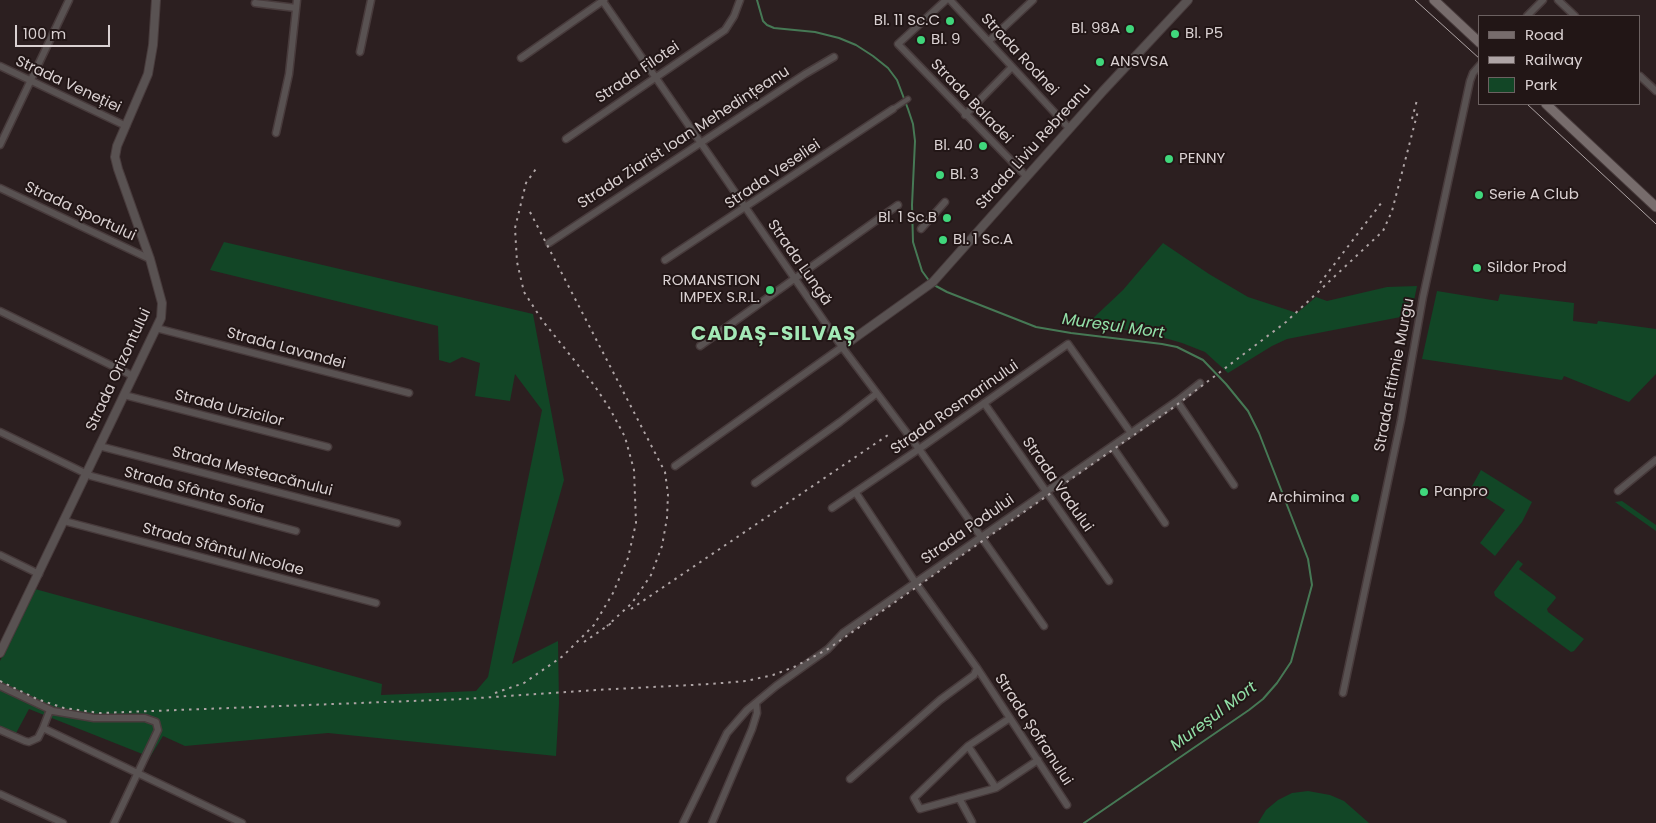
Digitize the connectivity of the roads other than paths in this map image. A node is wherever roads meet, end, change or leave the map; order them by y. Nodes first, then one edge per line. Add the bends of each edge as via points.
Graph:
1 (69, 0) edge
2 (156, 0) edge
3 (297, 0) edge
4 (371, 0) edge
5 (603, 0) edge
6 (740, 0) edge
7 (946, 0) edge
8 (950, 0) edge
9 (1033, 0) edge
10 (1188, 0) edge
11 (1434, 0) edge
12 (1543, 0) edge
13 (1558, 0) edge
14 (255, 3) dead end
15 (296, 8) junction
16 (1528, 15) edge
17 (1574, 15) edge
18 (1478, 40) edge
19 (989, 41) junction
20 (360, 52) dead end
21 (834, 57) dead end
22 (521, 58) dead end
23 (0, 66) edge
24 (1012, 67) junction
25 (1478, 67) edge
26 (655, 77) junction
27 (1641, 77) edge
28 (31, 80) junction
29 (1656, 91) edge
30 (908, 99) dead end
31 (1547, 105) edge
32 (893, 108) joint
33 (965, 115) junction
34 (126, 126) junction
35 (1069, 128) junction
36 (276, 133) dead end
37 (566, 139) dead end
38 (701, 142) junction
39 (0, 146) edge
40 (1026, 176) junction
41 (0, 188) edge
42 (945, 202) dead end
43 (898, 205) dead end
44 (1656, 207) edge
45 (746, 208) junction
46 (921, 229) dead end
47 (549, 243) dead end
48 (150, 259) junction
49 (665, 260) dead end
50 (795, 279) junction
51 (0, 311) edge
52 (156, 328) junction
53 (700, 346) dead end
54 (842, 347) junction
55 (133, 376) junction
56 (1200, 383) dead end
57 (409, 393) dead end
58 (876, 394) junction
59 (124, 395) junction
60 (1176, 401) junction
61 (984, 403) junction
62 (0, 432) edge
63 (1131, 433) junction
64 (99, 446) junction
65 (1112, 446) junction
66 (328, 447) dead end
67 (920, 449) junction
68 (1656, 460) edge
69 (675, 466) dead end
70 (86, 473) junction
71 (755, 483) dead end
72 (1234, 485) dead end
73 (1046, 491) junction
74 (1618, 491) dead end
75 (856, 493) junction
76 (832, 508) dead end
77 (64, 521) junction
78 (398, 523) dead end
79 (1165, 523) dead end
80 (296, 531) dead end
81 (980, 537) junction
82 (0, 555) edge
83 (39, 574) junction
84 (1109, 581) dead end
85 (915, 582) junction
86 (376, 603) dead end
87 (1044, 626) dead end
88 (0, 653) edge
89 (977, 668) junction
90 (0, 686) edge
91 (1342, 693) dead end
92 (756, 703) junction
93 (50, 710) junction
94 (1010, 718) junction
95 (42, 728) junction
96 (0, 730) edge
97 (968, 746) junction
98 (1038, 760) junction
99 (138, 773) junction
100 (850, 779) dead end
101 (996, 788) junction
102 (0, 794) edge
103 (959, 798) junction
104 (1067, 805) dead end
105 (972, 822) edge
106 (64, 823) edge
107 (114, 823) edge
108 (242, 823) edge
109 (683, 823) edge
110 (712, 823) edge

1 - 28 street
2 - 34 street, Strada Orizontului via 148,74
3 - 15 street
4 - 20 street
5 - 22 street
5 - 26 street, Strada Lungă
6 - 26 street, Strada Filotei via 726,30
7 - 33 street, Strada Baladei via 898,44
8 - 19 street, Strada Rodnei
9 - 19 street
10 - 35 street, Strada Liviu Rebreanu
11 - 18 main road
12 - 16 street
13 - 17 street
14 - 15 street
15 - 36 street via 289,74
19 - 24 street, Strada Rodnei
21 - 38 street, Strada Ziarist Ioan Mehedințeanu
23 - 28 street, Strada Veneției
24 - 33 street
24 - 35 street, Strada Rodnei
25 - 91 street, Strada Eftimie Murgu via 1470,82 1423,297 1401,420
26 - 37 street, Strada Filotei
26 - 38 street, Strada Lungă
27 - 29 street
28 - 34 street, Strada Veneției
28 - 39 street
30 - 32 street
31 - 44 main road
32 - 45 street, Strada Veseliei
33 - 40 street, Strada Baladei
34 - 48 street, Strada Orizontului via 117,146 116,162
35 - 40 street, Strada Liviu Rebreanu
38 - 45 street, Strada Lungă
38 - 47 street, Strada Ziarist Ioan Mehedințeanu
40 - 54 street, Strada Liviu Rebreanu via 933,282
41 - 48 street, Strada Sportului
42 - 46 street
43 - 50 street
45 - 49 street, Strada Veseliei
45 - 50 street, Strada Lungă
48 - 52 street, Strada Orizontului via 163,310
50 - 53 street
50 - 54 street, Strada Lungă
51 - 55 street
52 - 55 street, Strada Orizontului
52 - 57 street, Strada Lavandei
54 - 58 street, Strada Lungă
54 - 69 street
55 - 59 street, Strada Orizontului
56 - 60 street, Strada Podului
58 - 67 street, Strada Lungă
58 - 71 street
59 - 64 street, Strada Orizontului
59 - 66 street, Strada Urzicilor
60 - 63 street, Strada Podului
60 - 72 street
61 - 63 street, Strada Rosmarinului via 1068,344
61 - 67 street, Strada Rosmarinului
61 - 73 street, Strada Vadului
62 - 70 street, Strada Sfânta Sofia
63 - 65 street, Strada Podului
64 - 70 street, Strada Orizontului
64 - 78 street, Strada Mesteacănului
65 - 73 street, Strada Podului
65 - 79 street
67 - 75 street, Strada Rosmarinului
67 - 81 street, Strada Lungă
68 - 74 street
70 - 77 street, Strada Orizontului
70 - 80 street, Strada Sfânta Sofia
73 - 81 street, Strada Podului
73 - 84 street, Strada Vadului
75 - 76 street, Strada Rosmarinului
75 - 85 street
77 - 83 street, Strada Orizontului
77 - 86 street, Strada Sfântul Nicolae
81 - 85 street, Strada Podului
81 - 87 street, Strada Lungă
82 - 83 street
83 - 88 street, Strada Orizontului
85 - 89 street
85 - 92 street, Strada Podului via 843,633 828,649
89 - 94 street, Strada Șofranului
89 - 100 street via 974,675 940,700
90 - 93 street
92 - 109 street, Strada Podului via 727,733
92 - 110 street via 757,713 752,729
93 - 95 street
93 - 99 street via 94,718 154,720 158,730
94 - 97 street
94 - 98 street, Strada Șofranului
95 - 96 street via 38,738 30,742
95 - 99 street
97 - 101 street
97 - 103 street via 914,798 920,809
98 - 101 street
98 - 104 street, Strada Șofranului
99 - 107 street
99 - 108 street
101 - 103 street
102 - 106 street
103 - 105 street

